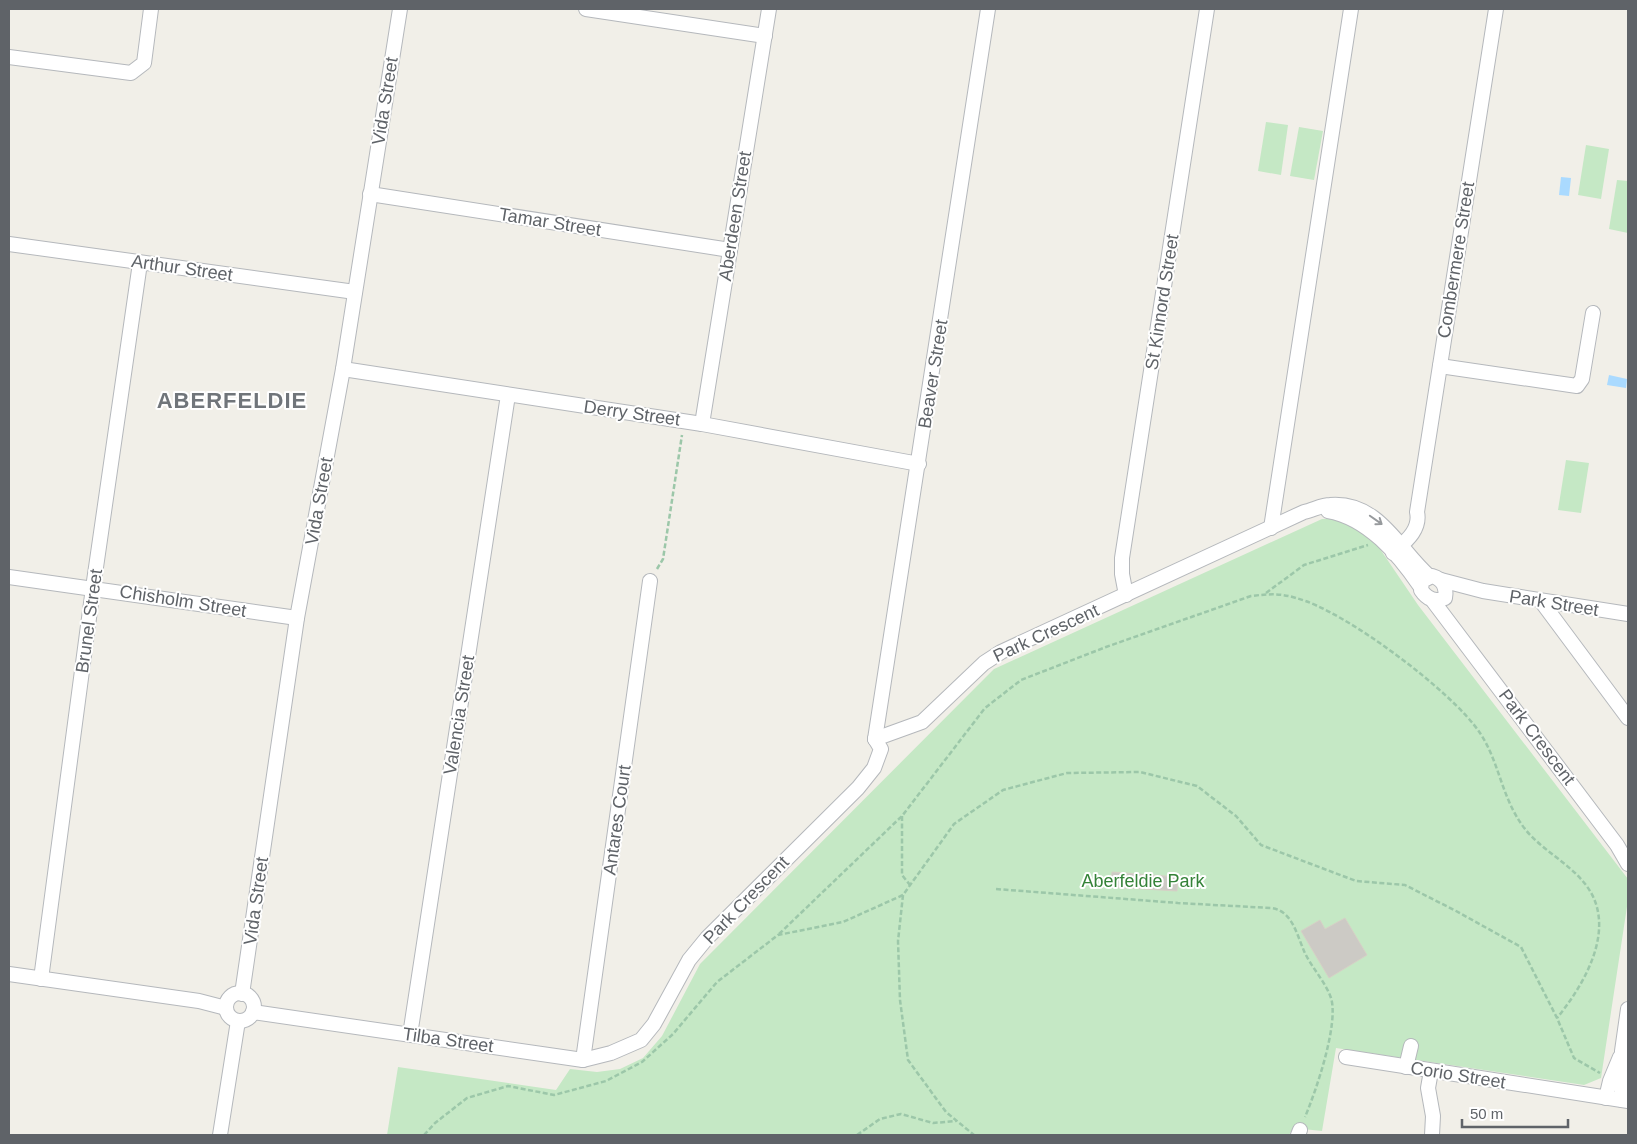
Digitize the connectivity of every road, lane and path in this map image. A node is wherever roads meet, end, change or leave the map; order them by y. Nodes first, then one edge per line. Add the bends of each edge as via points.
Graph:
1 (152, 9) edge
2 (400, 9) edge
3 (586, 9) edge
4 (769, 9) edge
5 (988, 9) edge
6 (1207, 9) edge
7 (1351, 9) edge
8 (1496, 9) edge
9 (765, 36) junction
10 (9, 57) edge
11 (370, 194) junction
12 (9, 244) edge
13 (730, 250) junction
14 (140, 263) junction
15 (355, 292) junction
16 (1593, 312) dead end
17 (1440, 366) junction
18 (343, 369) junction
19 (508, 395) junction
20 (684, 421) junction
21 (702, 424) junction
22 (919, 464) junction
23 (1271, 528) junction
24 (1390, 543) junction
25 (9, 577) edge
26 (650, 581) joint
27 (1430, 581) junction
28 (93, 588) junction
29 (1483, 592) junction
30 (1264, 594) junction
31 (1126, 595) junction
32 (1441, 598) junction
33 (1541, 601) junction
34 (1627, 614) edge
35 (297, 618) junction
36 (1628, 718) edge
37 (875, 739) junction
38 (902, 816) junction
39 (1622, 849) edge
40 (1628, 864) edge
41 (910, 885) junction
42 (996, 889) dead end
43 (903, 895) junction
44 (778, 935) junction
45 (9, 974) edge
46 (41, 979) junction
47 (242, 994) junction
48 (226, 1008) junction
49 (1628, 1009) edge
50 (253, 1012) junction
51 (1557, 1018) junction
52 (238, 1020) junction
53 (410, 1035) junction
54 (641, 1040) joint
55 (1411, 1046) dead end
56 (1622, 1051) junction
57 (1346, 1057) dead end
58 (584, 1060) junction
59 (1406, 1067) junction
60 (1431, 1071) junction
61 (1610, 1081) junction
62 (1606, 1098) junction
63 (1625, 1100) edge
64 (956, 1121) junction
65 (1299, 1133) edge
66 (220, 1135) edge
67 (424, 1135) edge
68 (857, 1135) edge
69 (974, 1135) edge
70 (1432, 1135) edge

1 - 10 street via 144,63 130,72
2 - 11 street, Vida Street
3 - 9 street
4 - 9 street, Aberdeen Street
5 - 22 street, Beaver Street
6 - 31 street, St Kinnord Street via 1122,558
7 - 23 street
8 - 17 street, Combermere Street
9 - 13 street, Aberdeen Street
11 - 13 street, Tamar Street
11 - 15 street, Vida Street
12 - 14 street, Arthur Street
13 - 21 street, Aberdeen Street
14 - 15 street, Arthur Street
14 - 28 street, Brunel Street
15 - 18 street, Vida Street
16 - 17 street via 1582,379 1578,386
17 - 24 street, Combermere Street via 1416,528
18 - 19 street, Derry Street
18 - 35 street, Vida Street
19 - 20 street, Derry Street
19 - 53 street, Valencia Street
20 - 21 street, Derry Street
20 - 26 path via 663,559
21 - 22 street, Derry Street
22 - 37 street, Beaver Street
23 - 24 street, Park Crescent via 1328,505 1353,507 1374,518
23 - 31 street, Park Crescent
24 - 27 street, Park Crescent via 1416,564
24 - 30 path via 1372,544 1304,565
25 - 28 street, Chisholm Street
26 - 58 street, Antares Court
27 - 29 street, Park Street
27 - 32 street via 1445,586
27 - 32 street, Park Crescent via 1425,596
28 - 35 street, Chisholm Street
28 - 46 street, Brunel Street
29 - 32 street, Park Street
29 - 33 street, Park Street
30 - 38 path via 1021,680 985,708
30 - 51 path via 1298,598 1321,607 1366,634 1427,680 1479,731 1488,745 1506,801 1526,830 1589,888 1599,914 1595,949 1576,994
31 - 37 street, Park Crescent via 1001,652 984,663 922,722
32 - 39 street, Park Crescent via 1457,630
33 - 34 street, Park Street
33 - 36 street
35 - 47 street, Vida Street
37 - 54 street, Park Crescent via 881,749 874,768 858,788 707,938 689,960 654,1024
38 - 41 path via 902,875
38 - 44 path
39 - 40 street, Park Crescent
41 - 43 path
41 - 51 path via 954,824 1004,790 1067,772 1140,772 1197,786 1236,816 1261,845 1356,881 1404,885 1521,947
42 - 65 path via 1282,911 1296,929 1304,952 1330,995 1333,1006 1324,1059
43 - 44 path via 843,922
43 - 64 path via 898,941 900,1000 908,1060
44 - 67 path via 717,982 673,1034 642,1062 606,1081 554,1094 508,1086 467,1098
45 - 46 street
46 - 48 street via 199,1001
47 - 48 street via 233,996
47 - 50 street via 250,998
48 - 52 street via 230,1016
49 - 56 street
50 - 52 street via 247,1019
50 - 53 street, Tilba Street
51 - 61 path via 1574,1058 1601,1073 1600,1080
52 - 66 street
53 - 58 street, Tilba Street
54 - 58 street, Tilba Street
55 - 59 street
56 - 61 street
56 - 63 street
57 - 59 street, Corio Street
59 - 60 street, Corio Street
60 - 62 street, Corio Street
60 - 70 street via 1428,1088 1433,1116
61 - 62 street
62 - 63 street, Corio Street
64 - 68 path via 933,1123 902,1114 880,1119
64 - 69 path

